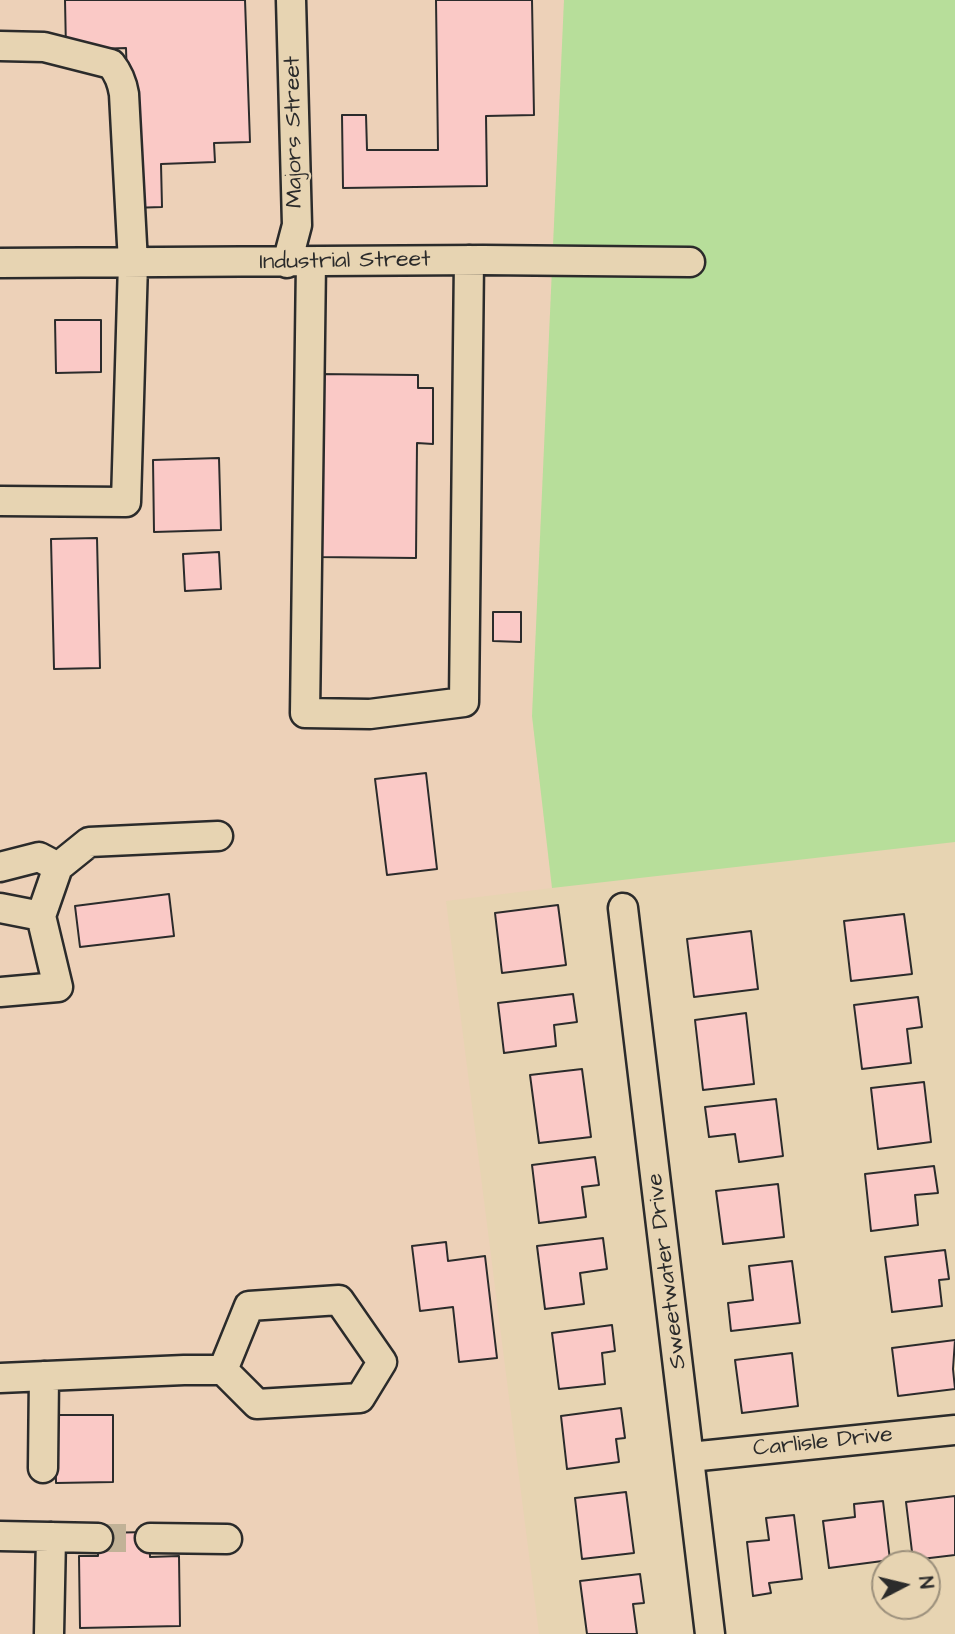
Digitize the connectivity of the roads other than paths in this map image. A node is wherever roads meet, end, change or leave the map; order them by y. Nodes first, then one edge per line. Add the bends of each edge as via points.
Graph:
1 (291, 0) edge
2 (0, 46) edge
3 (469, 260) junction
4 (690, 262) dead end
5 (0, 263) edge
6 (133, 263) junction
7 (299, 263) junction
8 (0, 501) edge
9 (218, 836) dead end
10 (0, 867) edge
11 (58, 867) junction
12 (0, 908) edge
13 (623, 908) dead end
14 (41, 916) junction
15 (0, 992) edge
16 (223, 1370) junction
17 (44, 1376) junction
18 (0, 1378) edge
19 (955, 1430) edge
20 (690, 1457) junction
21 (43, 1468) dead end
22 (0, 1536) edge
23 (51, 1537) junction
24 (98, 1538) tunnel mouth
25 (150, 1538) tunnel mouth
26 (227, 1539) dead end
27 (49, 1634) edge
28 (710, 1634) edge

1 - 7 street, Majors Street
2 - 6 street via 44,47 111,64 121,78
3 - 4 street, Industrial Street
3 - 7 street, Industrial Street
3 - 7 street, Majors Street via 464,702 370,714 305,713
5 - 6 street, Industrial Street
6 - 7 street, Industrial Street
6 - 8 street via 126,502
9 - 11 street via 89,842
10 - 11 street via 39,857
11 - 14 street
12 - 14 street
13 - 20 street, Sweetwater Drive
14 - 15 street via 58,987
16 - 16 street via 257,1404 321,1401 359,1398 382,1362 339,1300 249,1306
16 - 17 street
17 - 18 street
17 - 21 street
19 - 20 street, Carlisle Drive
20 - 28 street, Sweetwater Drive
22 - 23 street
23 - 24 street
23 - 27 street
25 - 26 street

